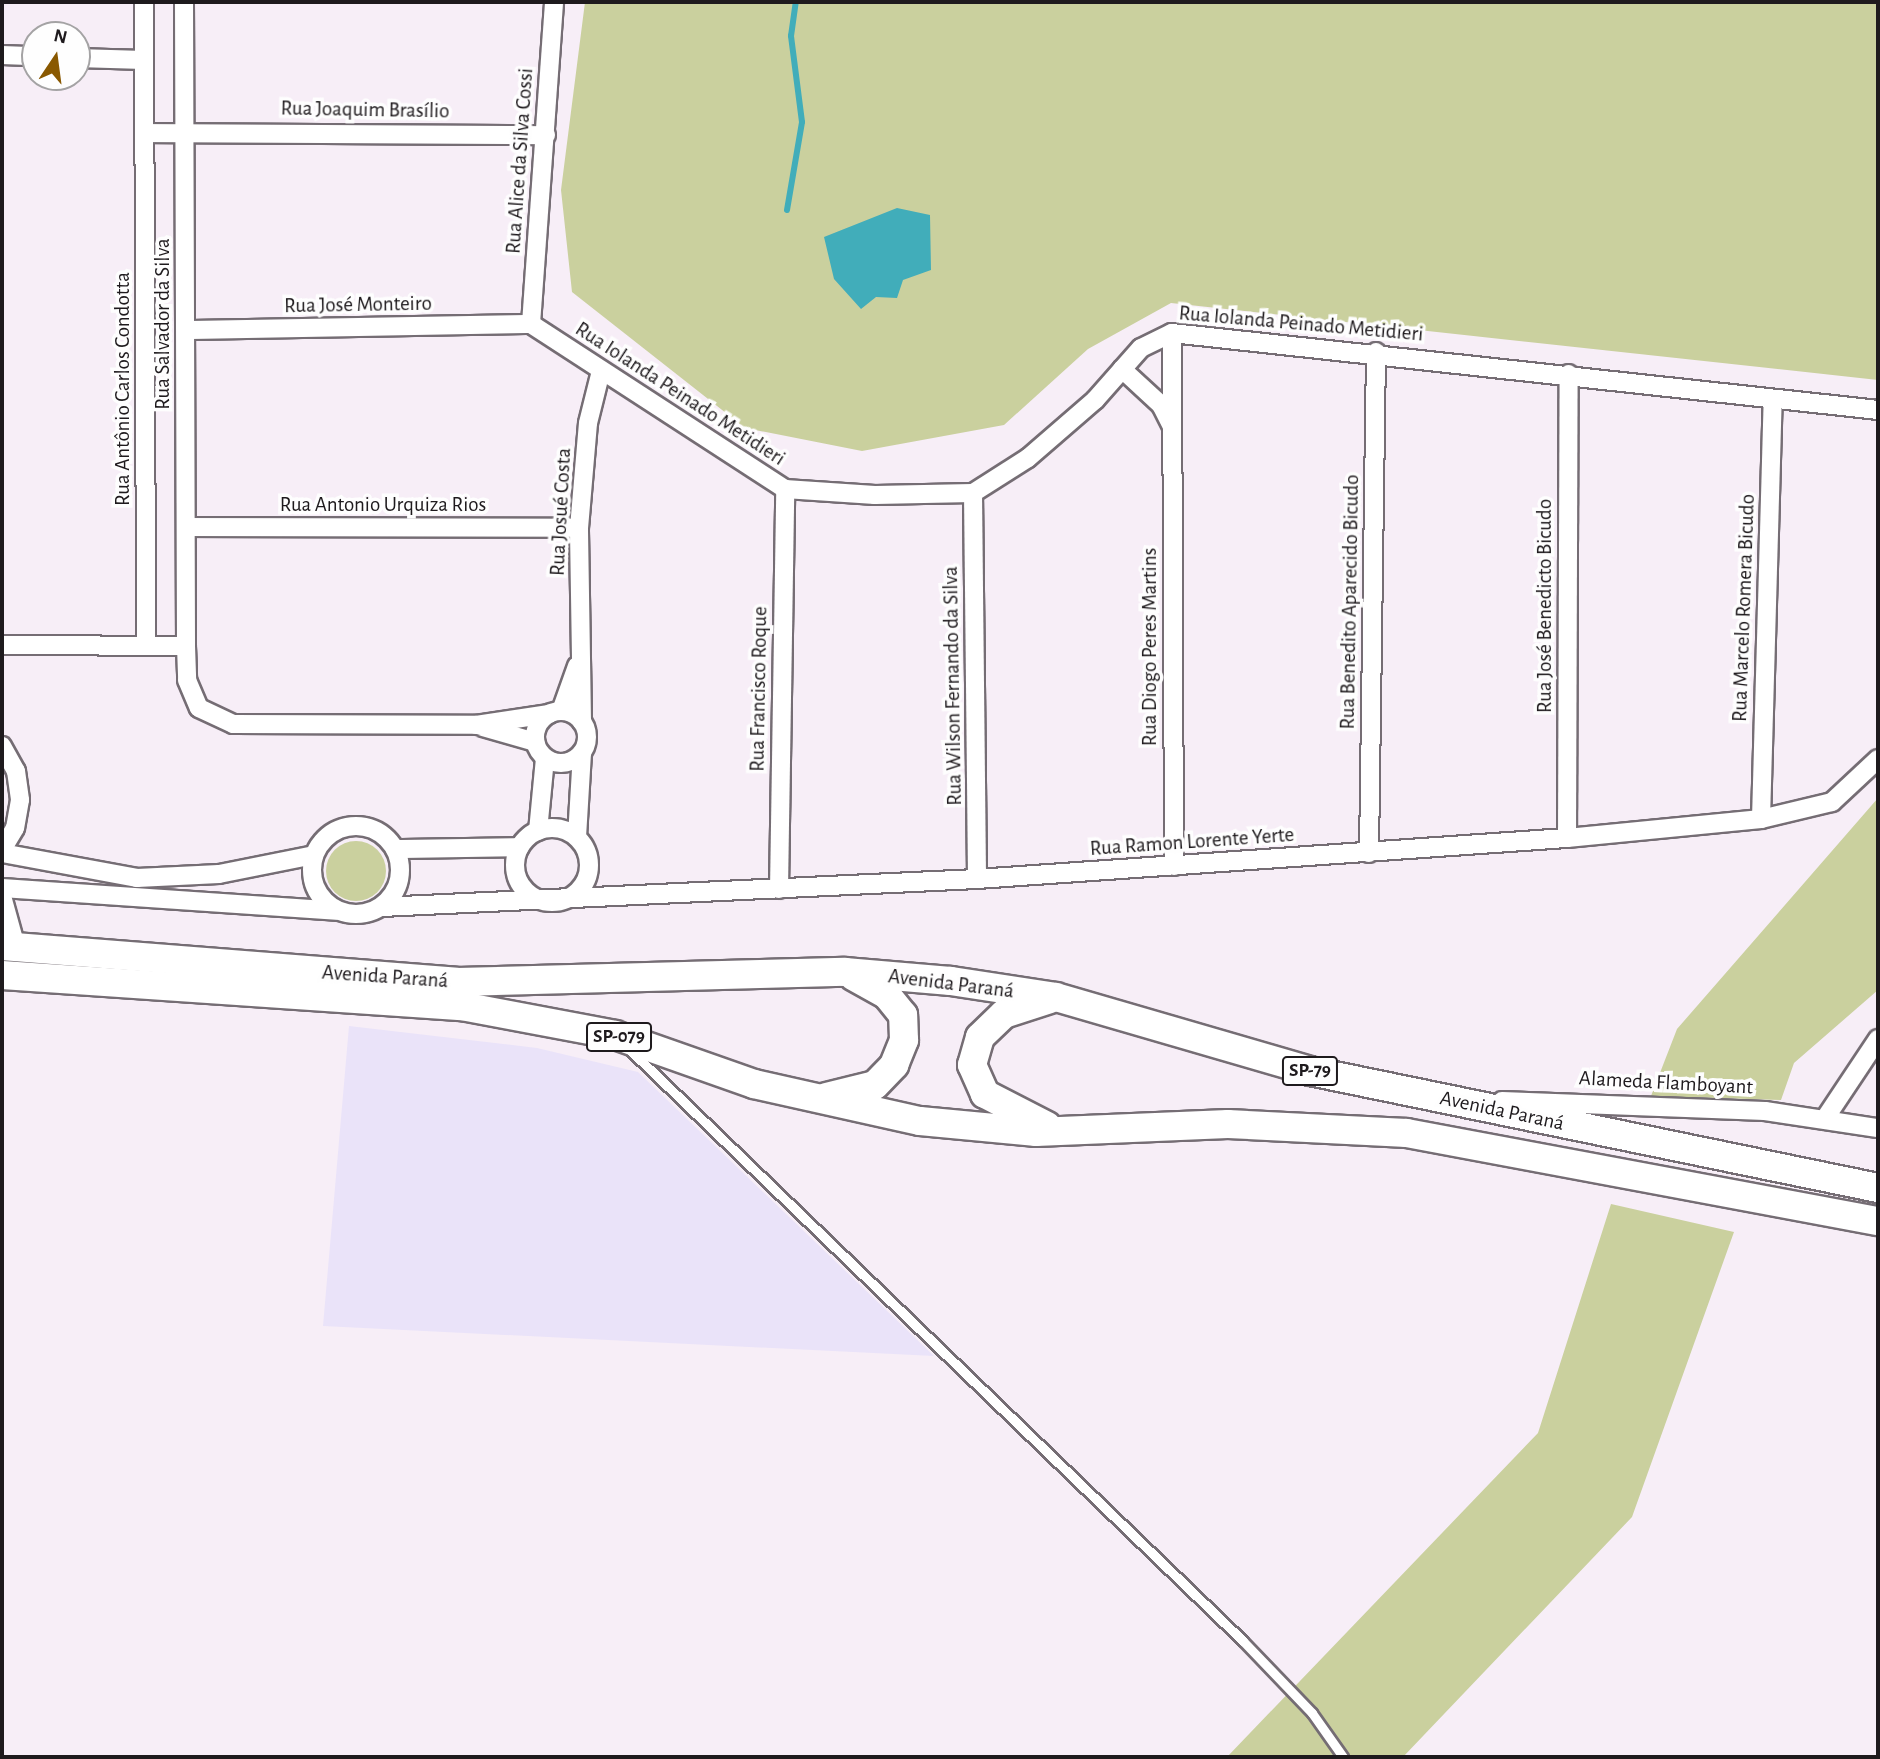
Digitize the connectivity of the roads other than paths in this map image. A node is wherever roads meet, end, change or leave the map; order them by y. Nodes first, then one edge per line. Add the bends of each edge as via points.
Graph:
1 (144, 2) edge
2 (184, 2) edge
3 (554, 2) edge
4 (2, 55) edge
5 (21, 56) edge
6 (91, 58) edge
7 (144, 60) junction
8 (184, 131) junction
9 (145, 132) junction
10 (545, 135) junction
11 (531, 324) junction
12 (186, 330) junction
13 (1172, 333) junction
14 (1376, 352) junction
15 (1122, 369) junction
16 (601, 371) junction
17 (1569, 374) junction
18 (1146, 390) junction
19 (1773, 399) junction
20 (1095, 400) junction
21 (1878, 410) edge
22 (1172, 428) junction
23 (785, 489) junction
24 (973, 493) junction
25 (186, 527) junction
26 (579, 527) junction
27 (2, 645) edge
28 (146, 645) junction
29 (186, 646) junction
30 (580, 656) junction
31 (555, 713) junction
32 (582, 722) junction
33 (476, 725) junction
34 (2, 746) edge
35 (540, 750) junction
36 (582, 753) junction
37 (1878, 758) edge
38 (1761, 818) junction
39 (538, 831) junction
40 (577, 837) junction
41 (1567, 838) junction
42 (520, 847) junction
43 (395, 849) junction
44 (2, 851) edge
45 (1369, 853) junction
46 (314, 855) junction
47 (1174, 866) junction
48 (977, 879) junction
49 (2, 888) edge
50 (779, 889) junction
51 (2, 895) edge
52 (552, 902) junction
53 (381, 907) junction
54 (336, 911) junction
55 (9, 947) edge
56 (845, 972) junction
57 (2, 975) edge
58 (1056, 997) junction
59 (615, 1035) junction
60 (1878, 1039) edge
61 (813, 1098) junction
62 (1450, 1100) junction
63 (1826, 1116) junction
64 (1878, 1128) edge
65 (1061, 1132) junction
66 (1878, 1188) edge
67 (1878, 1221) edge
68 (1342, 1757) edge

1 - 7 street, Rua Antônio Carlos Condotta
2 - 8 street, Rua Salvador da Silva
3 - 10 street, Rua Alice da Silva Cossi
4 - 5 street
6 - 7 street
7 - 9 street, Rua Antônio Carlos Condotta
8 - 9 street
8 - 10 street, Rua Joaquim Brasílio
8 - 12 street, Rua Salvador da Silva
9 - 28 street, Rua Antônio Carlos Condotta
10 - 11 street, Rua Alice da Silva Cossi
11 - 12 street, Rua José Monteiro
11 - 16 street, Rua Iolanda Peinado Metidieri
12 - 25 street, Rua Salvador da Silva
13 - 14 street, Rua Iolanda Peinado Metidieri
13 - 15 street, Rua Iolanda Peinado Metidieri via 1141,348
13 - 22 street, Rua Diogo Peres Martins
14 - 17 street, Rua Iolanda Peinado Metidieri
14 - 45 street, Rua Benedito Aparecido Bicudo
15 - 18 street
15 - 20 street, Rua Iolanda Peinado Metidieri
16 - 23 street, Rua Iolanda Peinado Metidieri
16 - 26 street, Rua Josué Costa via 589,423
17 - 19 street, Rua Iolanda Peinado Metidieri
17 - 41 street, Rua José Benedicto Bicudo
18 - 20 street via 1115,389
18 - 22 street
19 - 21 street, Rua Iolanda Peinado Metidieri
19 - 38 street, Rua Marcelo Romera Bicudo
20 - 24 street, Rua Iolanda Peinado Metidieri via 1028,458
22 - 47 street, Rua Diogo Peres Martins
23 - 24 street, Rua Iolanda Peinado Metidieri
23 - 50 street, Rua Francisco Roque
24 - 48 street, Rua Wilson Fernando da Silva
25 - 26 street, Rua Antonio Urquiza Rios
25 - 29 street, Rua Salvador da Silva
26 - 30 street, Rua Josué Costa
27 - 28 street
28 - 29 street
29 - 33 street via 187,680 199,708 233,724
30 - 31 street, Rua Josué Costa
30 - 32 street, Rua Josué Costa
31 - 32 street
31 - 33 street
31 - 35 street via 537,726
32 - 36 street via 587,737
33 - 35 street
34 - 44 street via 16,771 20,800 15,828
35 - 36 street via 561,763
35 - 39 street
36 - 40 street
37 - 38 street, Rua Ramon Lorente Yerte via 1832,802
38 - 41 street, Rua Ramon Lorente Yerte
39 - 40 street via 559,829
39 - 42 street
40 - 52 street via 589,859 585,883 571,898
41 - 45 street, Rua Ramon Lorente Yerte
42 - 43 street
42 - 52 street via 520,884
43 - 46 street via 374,830 345,827
43 - 53 street via 397,887
44 - 46 street via 137,878 219,874
45 - 47 street, Rua Ramon Lorente Yerte
46 - 54 street via 317,893
47 - 48 street, Rua Ramon Lorente Yerte
48 - 50 street, Rua Ramon Lorente Yerte
49 - 54 street
50 - 52 street, Rua Ramon Lorente Yerte
51 - 55 street
52 - 53 street, Rua Ramon Lorente Yerte
53 - 54 street via 367,914
55 - 56 main road, Avenida Paraná / SP-79 via 457,982
56 - 58 main road, Avenida Paraná / SP-79
56 - 61 main road via 887,995 903,1015 904,1040 894,1065 875,1085
57 - 59 main road, Avenida Paraná / SP-079 via 354,995 462,1006
58 - 62 main road, Avenida Paraná / SP-79 via 1310,1071
58 - 65 main road via 1004,1014 980,1037 972,1065 985,1094
59 - 61 main road, Avenida Paraná / SP-079
59 - 68 lane via 1243,1641 1312,1713
60 - 63 street
61 - 65 main road, Avenida Paraná / SP-079 via 920,1121
62 - 63 street, Alameda Flamboyant via 1665,1104
62 - 66 main road, Avenida Paraná / SP-79
63 - 64 street, Alameda Flamboyant
65 - 67 main road, Avenida Paraná / SP-079 via 1228,1124 1407,1133

